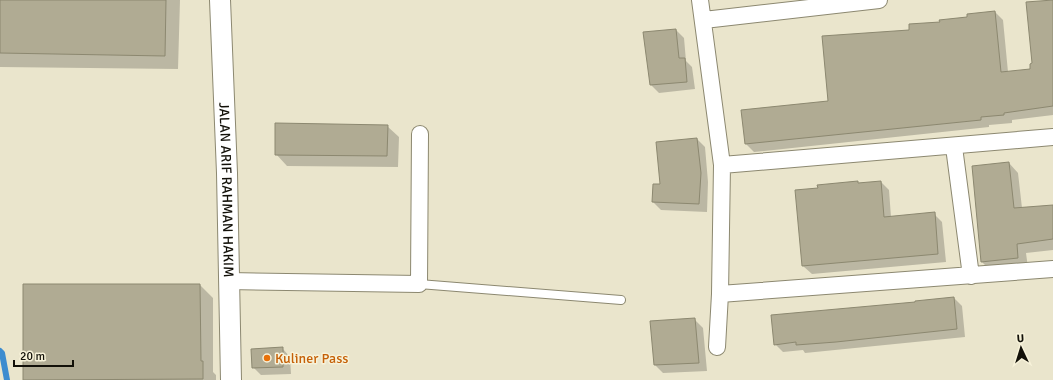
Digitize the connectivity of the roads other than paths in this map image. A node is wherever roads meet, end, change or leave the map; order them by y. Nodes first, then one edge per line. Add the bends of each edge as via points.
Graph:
1 (220, 0) edge
2 (700, 0) edge
3 (879, 0) edge
4 (704, 20) junction
5 (420, 134) dead end
6 (1053, 138) edge
7 (954, 147) junction
8 (722, 165) junction
9 (1053, 269) edge
10 (971, 276) junction
11 (228, 281) junction
12 (419, 284) junction
13 (720, 294) junction
14 (621, 300) dead end
15 (717, 347) dead end
16 (231, 380) edge

1 - 11 street, JALAN ARIF RAHMAN HAKIM via 227,173
2 - 4 street
3 - 4 street
4 - 8 street
5 - 12 street
6 - 7 street
7 - 8 street
7 - 10 street
8 - 13 street
9 - 10 street
10 - 13 street
11 - 12 street
11 - 16 street, JALAN ARIF RAHMAN HAKIM
12 - 14 lane
13 - 15 street

